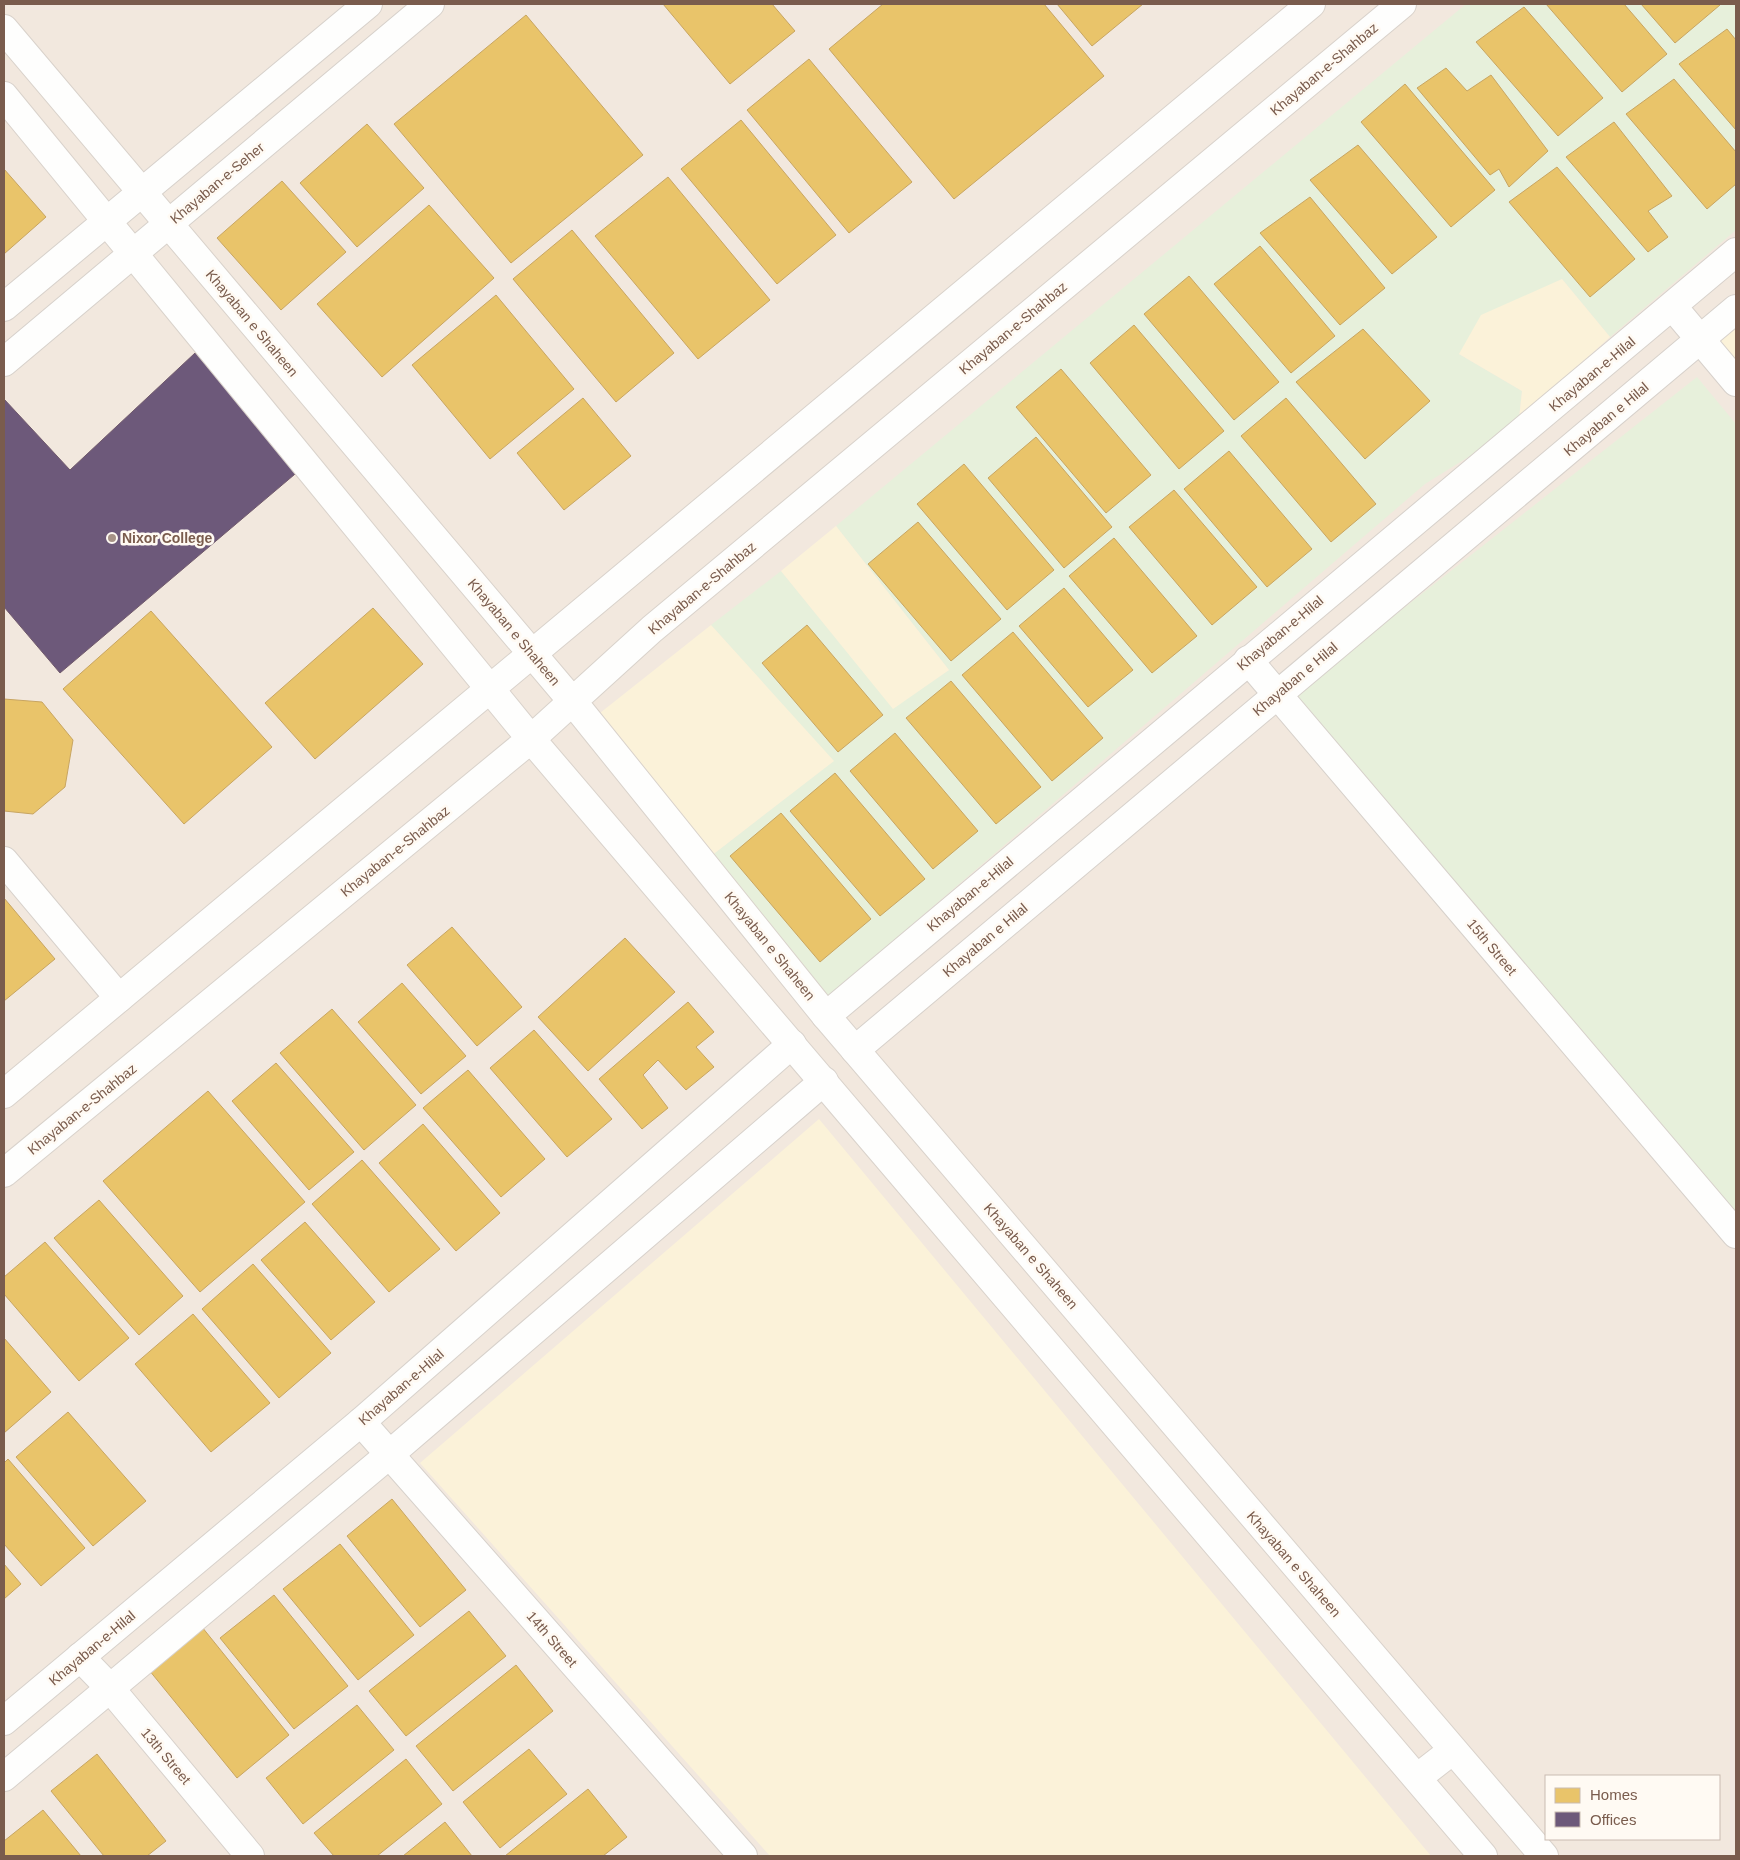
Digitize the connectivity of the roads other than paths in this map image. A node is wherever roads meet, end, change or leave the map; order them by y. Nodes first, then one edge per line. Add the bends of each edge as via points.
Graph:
1 (368, 4) edge
2 (430, 4) edge
3 (1311, 4) edge
4 (1402, 4) edge
5 (4, 29) edge
6 (4, 96) edge
7 (141, 193) junction
8 (107, 221) junction
9 (168, 224) junction
10 (1736, 252) edge
11 (134, 253) junction
12 (1672, 307) junction
13 (4, 308) edge
14 (1736, 309) edge
15 (1700, 340) junction
16 (4, 362) edge
17 (1736, 382) edge
18 (531, 652) junction
19 (1248, 660) junction
20 (491, 689) junction
21 (1277, 695) junction
22 (573, 702) junction
23 (531, 739) junction
24 (4, 861) edge
25 (119, 998) junction
26 (826, 1016) junction
27 (792, 1044) junction
28 (855, 1050) junction
29 (824, 1081) junction
30 (4, 1094) edge
31 (4, 1173) edge
32 (1736, 1234) edge
33 (361, 1422) junction
34 (390, 1454) junction
35 (80, 1657) junction
36 (109, 1687) junction
37 (4, 1721) edge
38 (1453, 1750) junction
39 (4, 1777) edge
40 (1417, 1778) junction
41 (250, 1856) edge
42 (742, 1856) edge
43 (1483, 1856) edge
44 (1544, 1856) edge

1 - 7 main road
2 - 9 main road, Khayaban-e-Seher
3 - 18 main road
4 - 22 main road, Khayaban-e-Shahbaz via 652,629
5 - 7 main road, Khayaban e Shaheen
6 - 8 main road
7 - 8 main road
7 - 9 main road, Khayaban e Shaheen
8 - 11 main road
8 - 13 main road
9 - 11 main road, Khayaban-e-Seher
9 - 18 main road, Khayaban e Shaheen
10 - 12 main road, Khayaban-e-Hilal
11 - 16 main road, Khayaban-e-Seher
11 - 20 main road
12 - 15 main road
12 - 19 main road, Khayaban-e-Hilal
14 - 15 main road, Khayaban e Hilal
15 - 17 main road
15 - 21 main road, Khayaban e Hilal
18 - 20 main road
18 - 22 main road, Khayaban e Shaheen
19 - 21 main road, 15th Street
19 - 26 main road, Khayaban-e-Hilal
20 - 23 main road
20 - 25 main road
21 - 28 main road, Khayaban e Hilal
21 - 32 main road, 15th Street
22 - 23 main road, Khayaban-e-Shahbaz
22 - 26 main road, Khayaban e Shaheen
23 - 27 main road
23 - 31 main road, Khayaban-e-Shahbaz
24 - 25 main road
25 - 30 main road
26 - 28 main road, Khayaban e Shaheen
27 - 29 main road
27 - 33 main road, Khayaban-e-Hilal
28 - 38 main road, Khayaban e Shaheen
29 - 34 main road
29 - 40 main road
33 - 34 main road, 14th Street
33 - 35 main road, Khayaban-e-Hilal
34 - 36 main road
34 - 42 main road, 14th Street
35 - 36 main road, 13th Street
35 - 37 main road, Khayaban-e-Hilal
36 - 39 main road
36 - 41 main road, 13th Street
38 - 40 main road
38 - 44 main road, Khayaban e Shaheen
40 - 43 main road

